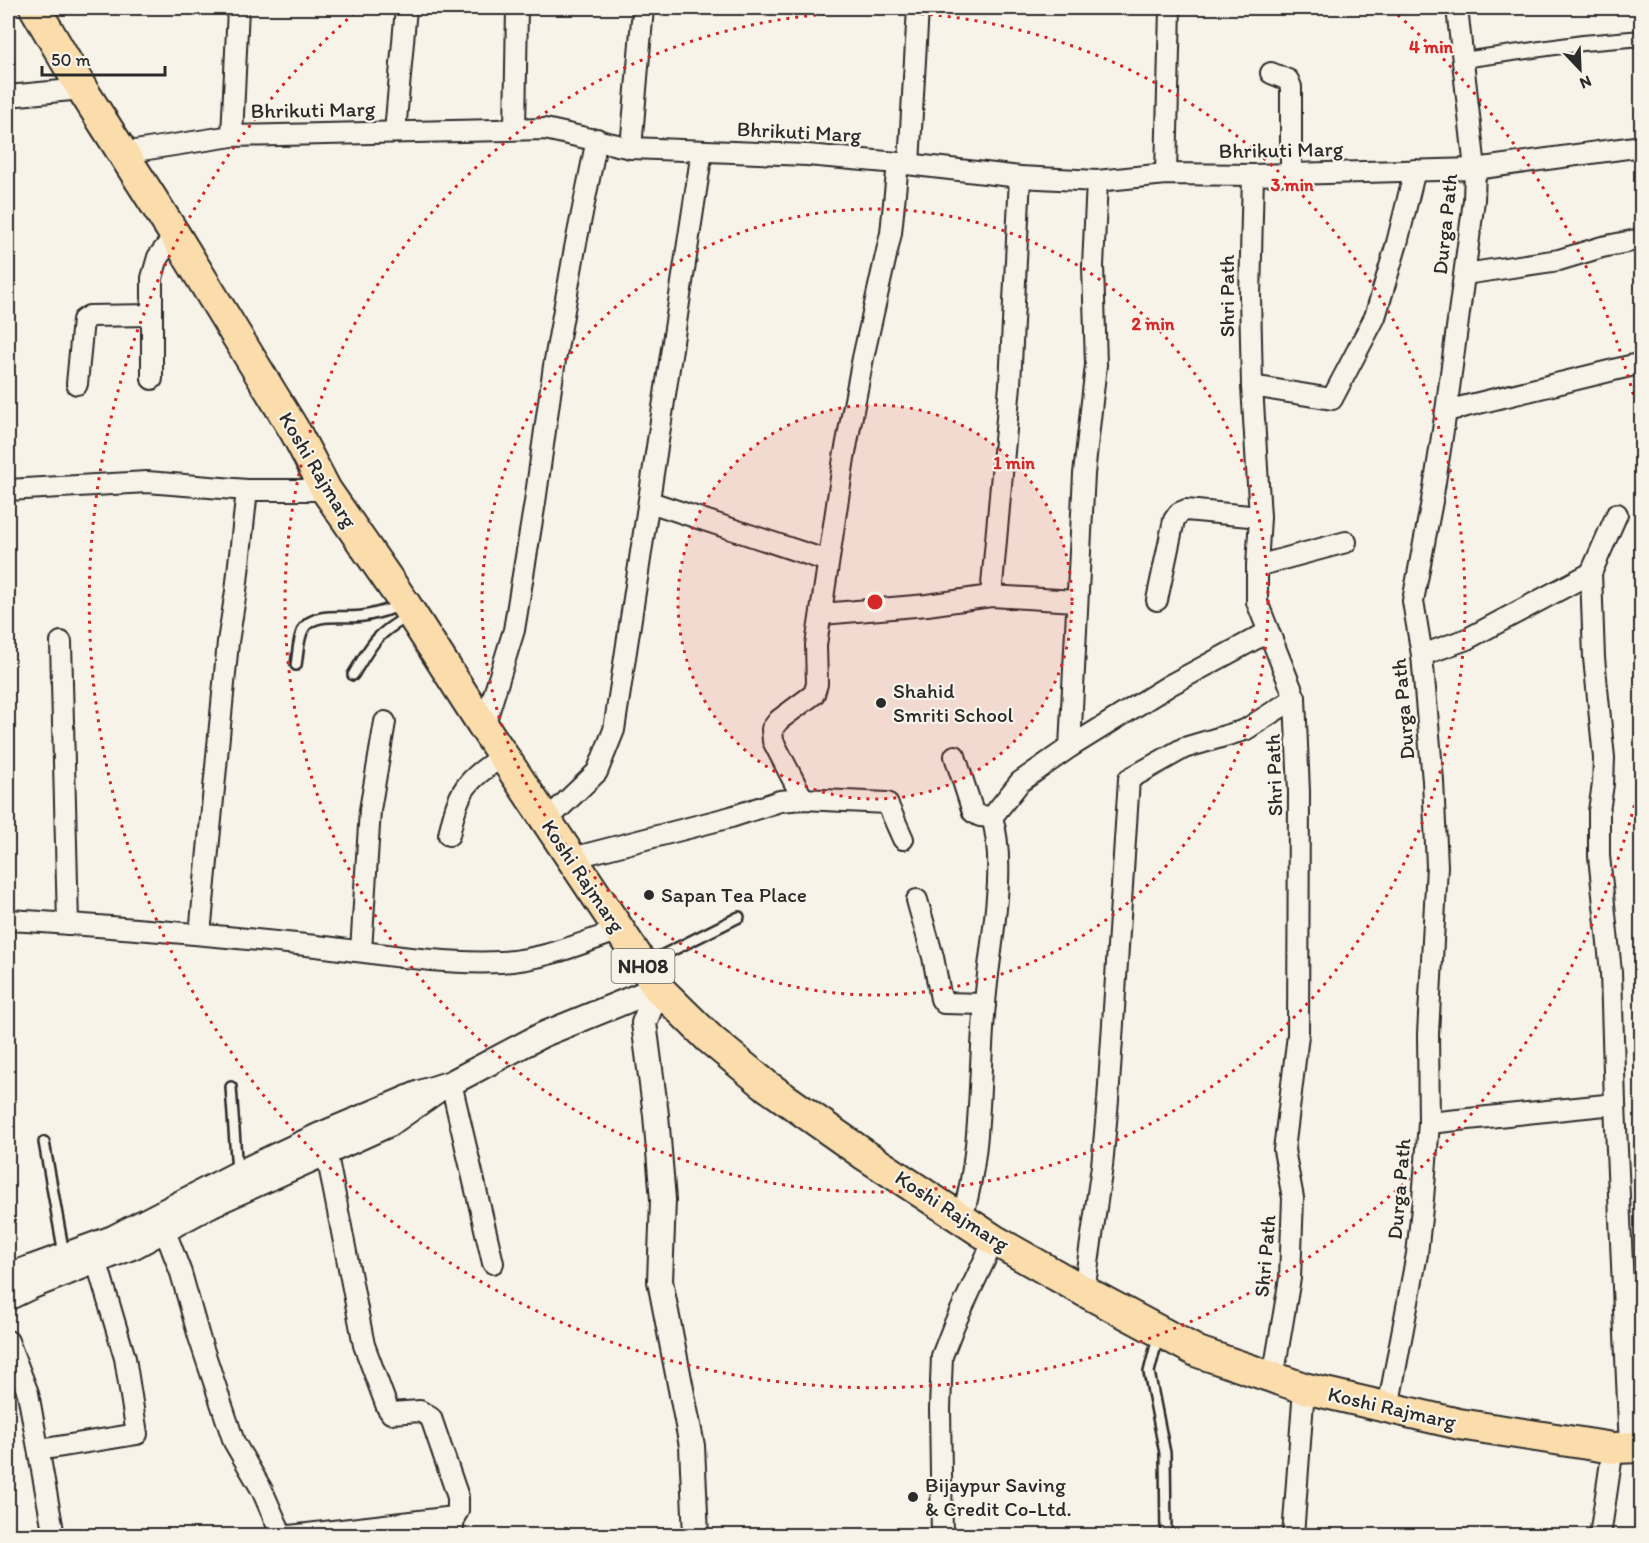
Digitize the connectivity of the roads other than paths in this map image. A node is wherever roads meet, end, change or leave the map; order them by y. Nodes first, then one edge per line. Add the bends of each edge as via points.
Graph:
1 (35, 8) edge
2 (238, 8) edge
3 (406, 8) edge
4 (518, 8) edge
5 (643, 8) edge
6 (918, 8) edge
7 (1170, 8) edge
8 (1457, 8) edge
9 (1641, 38) edge
10 (1464, 60) junction
11 (1271, 73) dead end
12 (82, 89) junction
13 (8, 96) edge
14 (515, 129) junction
15 (395, 132) junction
16 (232, 136) junction
17 (597, 139) junction
18 (1641, 146) edge
19 (631, 148) junction
20 (702, 152) junction
21 (122, 153) junction
22 (904, 163) junction
23 (1475, 168) junction
24 (1415, 170) junction
25 (1166, 174) junction
26 (1291, 174) junction
27 (1253, 175) junction
28 (1020, 177) junction
29 (1097, 181) junction
30 (175, 235) junction
31 (1641, 239) edge
32 (1465, 274) junction
33 (152, 315) junction
34 (1641, 363) edge
35 (152, 379) dead end
36 (77, 384) dead end
37 (1252, 386) junction
38 (1446, 411) junction
39 (8, 490) edge
40 (247, 490) junction
41 (326, 490) junction
42 (650, 502) junction
43 (1617, 514) dead end
44 (1260, 517) junction
45 (1346, 542) dead end
46 (828, 561) junction
47 (1257, 566) junction
48 (1591, 573) junction
49 (991, 596) junction
50 (1157, 600) dead end
51 (1076, 601) junction
52 (409, 609) junction
53 (822, 614) junction
54 (1268, 632) junction
55 (61, 642) dead end
56 (1422, 656) junction
57 (296, 665) dead end
58 (353, 675) dead end
59 (1295, 698) junction
60 (386, 722) dead end
61 (484, 727) junction
62 (1070, 747) junction
63 (504, 755) junction
64 (955, 756) dead end
65 (803, 799) junction
66 (992, 817) junction
67 (546, 821) junction
68 (448, 835) dead end
69 (903, 839) dead end
70 (572, 858) junction
71 (917, 900) dead end
72 (739, 917) dead end
73 (8, 920) edge
74 (68, 924) junction
75 (619, 930) junction
76 (200, 934) junction
77 (361, 951) junction
78 (651, 976) junction
79 (984, 1004) junction
80 (451, 1083) junction
81 (231, 1087) dead end
82 (1615, 1104) junction
83 (1429, 1123) junction
84 (44, 1142) dead end
85 (327, 1155) junction
86 (237, 1174) junction
87 (962, 1218) junction
88 (162, 1224) junction
89 (994, 1240) junction
90 (64, 1254) junction
91 (97, 1263) junction
92 (493, 1263) dead end
93 (8, 1276) edge
94 (1084, 1291) junction
95 (8, 1300) edge
96 (1160, 1331) junction
97 (8, 1341) edge
98 (1273, 1378) junction
99 (1304, 1388) junction
100 (1389, 1408) junction
101 (1628, 1448) edge
102 (39, 1450) junction
103 (453, 1526) edge
104 (54, 1536) edge
105 (282, 1536) edge
106 (290, 1536) edge
107 (696, 1536) edge
108 (942, 1536) edge
109 (1166, 1536) edge
110 (1293, 1536) edge
111 (1600, 1536) edge

1 - 12 main road, Koshi Rajmarg / NH08
2 - 16 street
3 - 15 street
4 - 14 street
5 - 19 street
6 - 22 street
7 - 25 street
8 - 10 street, Durga Path
9 - 10 street
10 - 23 street, Durga Path
11 - 26 street via 1288,80 1291,87
12 - 13 street
12 - 21 main road, Koshi Rajmarg / NH08
14 - 15 street, Bhrikuti Marg
14 - 17 street, Bhrikuti Marg via 545,129
15 - 16 street, Bhrikuti Marg
16 - 21 street, Bhrikuti Marg
17 - 19 street, Bhrikuti Marg
17 - 61 street via 574,248 514,630
18 - 23 street, Bhrikuti Marg
19 - 20 street, Bhrikuti Marg
20 - 22 street, Bhrikuti Marg
20 - 42 street
21 - 30 main road, Koshi Rajmarg / NH08
22 - 28 street, Bhrikuti Marg
22 - 46 street via 863,358
23 - 24 street, Bhrikuti Marg
23 - 32 street, Durga Path
24 - 26 street, Bhrikuti Marg
24 - 37 street via 1375,317 1332,399
25 - 27 street, Bhrikuti Marg
25 - 29 street, Bhrikuti Marg
26 - 27 street, Bhrikuti Marg
27 - 37 street, Shri Path
28 - 29 street, Bhrikuti Marg
28 - 49 street via 1010,385
29 - 51 street via 1093,266 1096,365
30 - 33 street via 158,257 152,278
30 - 41 main road, Koshi Rajmarg / NH08 via 296,433
31 - 32 street via 1559,260
32 - 38 street, Durga Path
33 - 35 street
33 - 36 street via 89,316 83,320
34 - 38 street
37 - 44 street, Shri Path
38 - 56 street, Durga Path via 1413,601
39 - 40 street via 147,482
40 - 41 street
40 - 76 street
41 - 52 main road, Koshi Rajmarg / NH08
42 - 46 street
42 - 67 street via 614,730 597,772
43 - 48 street
44 - 47 street, Shri Path
44 - 50 street via 1186,510 1179,513 1174,520
45 - 47 street
46 - 53 street
47 - 54 street, Shri Path via 1257,602
48 - 56 street via 1467,639
48 - 82 street via 1604,758 1599,856 1611,972
49 - 51 street
49 - 53 street
51 - 62 street
52 - 57 lane via 309,622 303,630
52 - 58 lane via 376,638
52 - 61 main road, Koshi Rajmarg / NH08
53 - 65 street via 813,694 772,729 773,741
54 - 59 street, Shri Path
54 - 62 street via 1170,685
55 - 74 street
56 - 83 street, Durga Path via 1437,866 1428,1034
59 - 94 street via 1245,730 1184,748 1129,779 1108,1100
59 - 98 street, Shri Path via 1299,792 1298,1035 1284,1150 1293,1198 1290,1278
60 - 77 street via 370,810
61 - 63 main road, Koshi Rajmarg / NH08
62 - 66 street via 1020,782
63 - 67 main road, Koshi Rajmarg / NH08
63 - 68 street via 462,790
64 - 66 street via 973,812
65 - 69 street via 887,803
65 - 70 street via 780,801
66 - 79 street via 998,837 998,868
67 - 70 main road, Koshi Rajmarg / NH08
70 - 75 main road, Koshi Rajmarg / NH08
71 - 79 street via 941,999 944,1003
72 - 78 lane
73 - 74 street
74 - 76 street
75 - 77 street via 536,957 501,962 431,960
75 - 78 main road, Koshi Rajmarg / NH08
76 - 77 street
78 - 80 street
78 - 87 main road, Koshi Rajmarg / NH08 via 710,1039 767,1086
78 - 107 street via 644,1023 663,1200 660,1281 692,1446
79 - 87 street via 971,1189
80 - 85 street via 390,1126
80 - 86 street via 318,1136
80 - 92 street
81 - 86 lane
82 - 83 street
82 - 101 street
83 - 100 street, Durga Path via 1417,1254
84 - 90 lane
85 - 88 street via 213,1206
85 - 103 street via 364,1345 391,1413 420,1410 431,1418 458,1497
86 - 88 street
87 - 89 main road, Koshi Rajmarg / NH08
88 - 90 street
88 - 91 street via 135,1248
88 - 105 street via 234,1442 262,1490
89 - 94 main road, Koshi Rajmarg / NH08
89 - 108 street via 942,1356
90 - 93 street
91 - 95 street
91 - 102 street via 125,1358 137,1434
94 - 96 main road, Koshi Rajmarg / NH08
96 - 98 main road, Koshi Rajmarg / NH08 via 1198,1352
96 - 109 lane via 1149,1372 1165,1453
97 - 102 street via 28,1393
98 - 99 main road, Koshi Rajmarg / NH08
99 - 100 main road, Koshi Rajmarg / NH08
99 - 110 street
100 - 101 main road, Koshi Rajmarg / NH08 via 1459,1424
101 - 111 street
102 - 104 street
103 - 106 street

